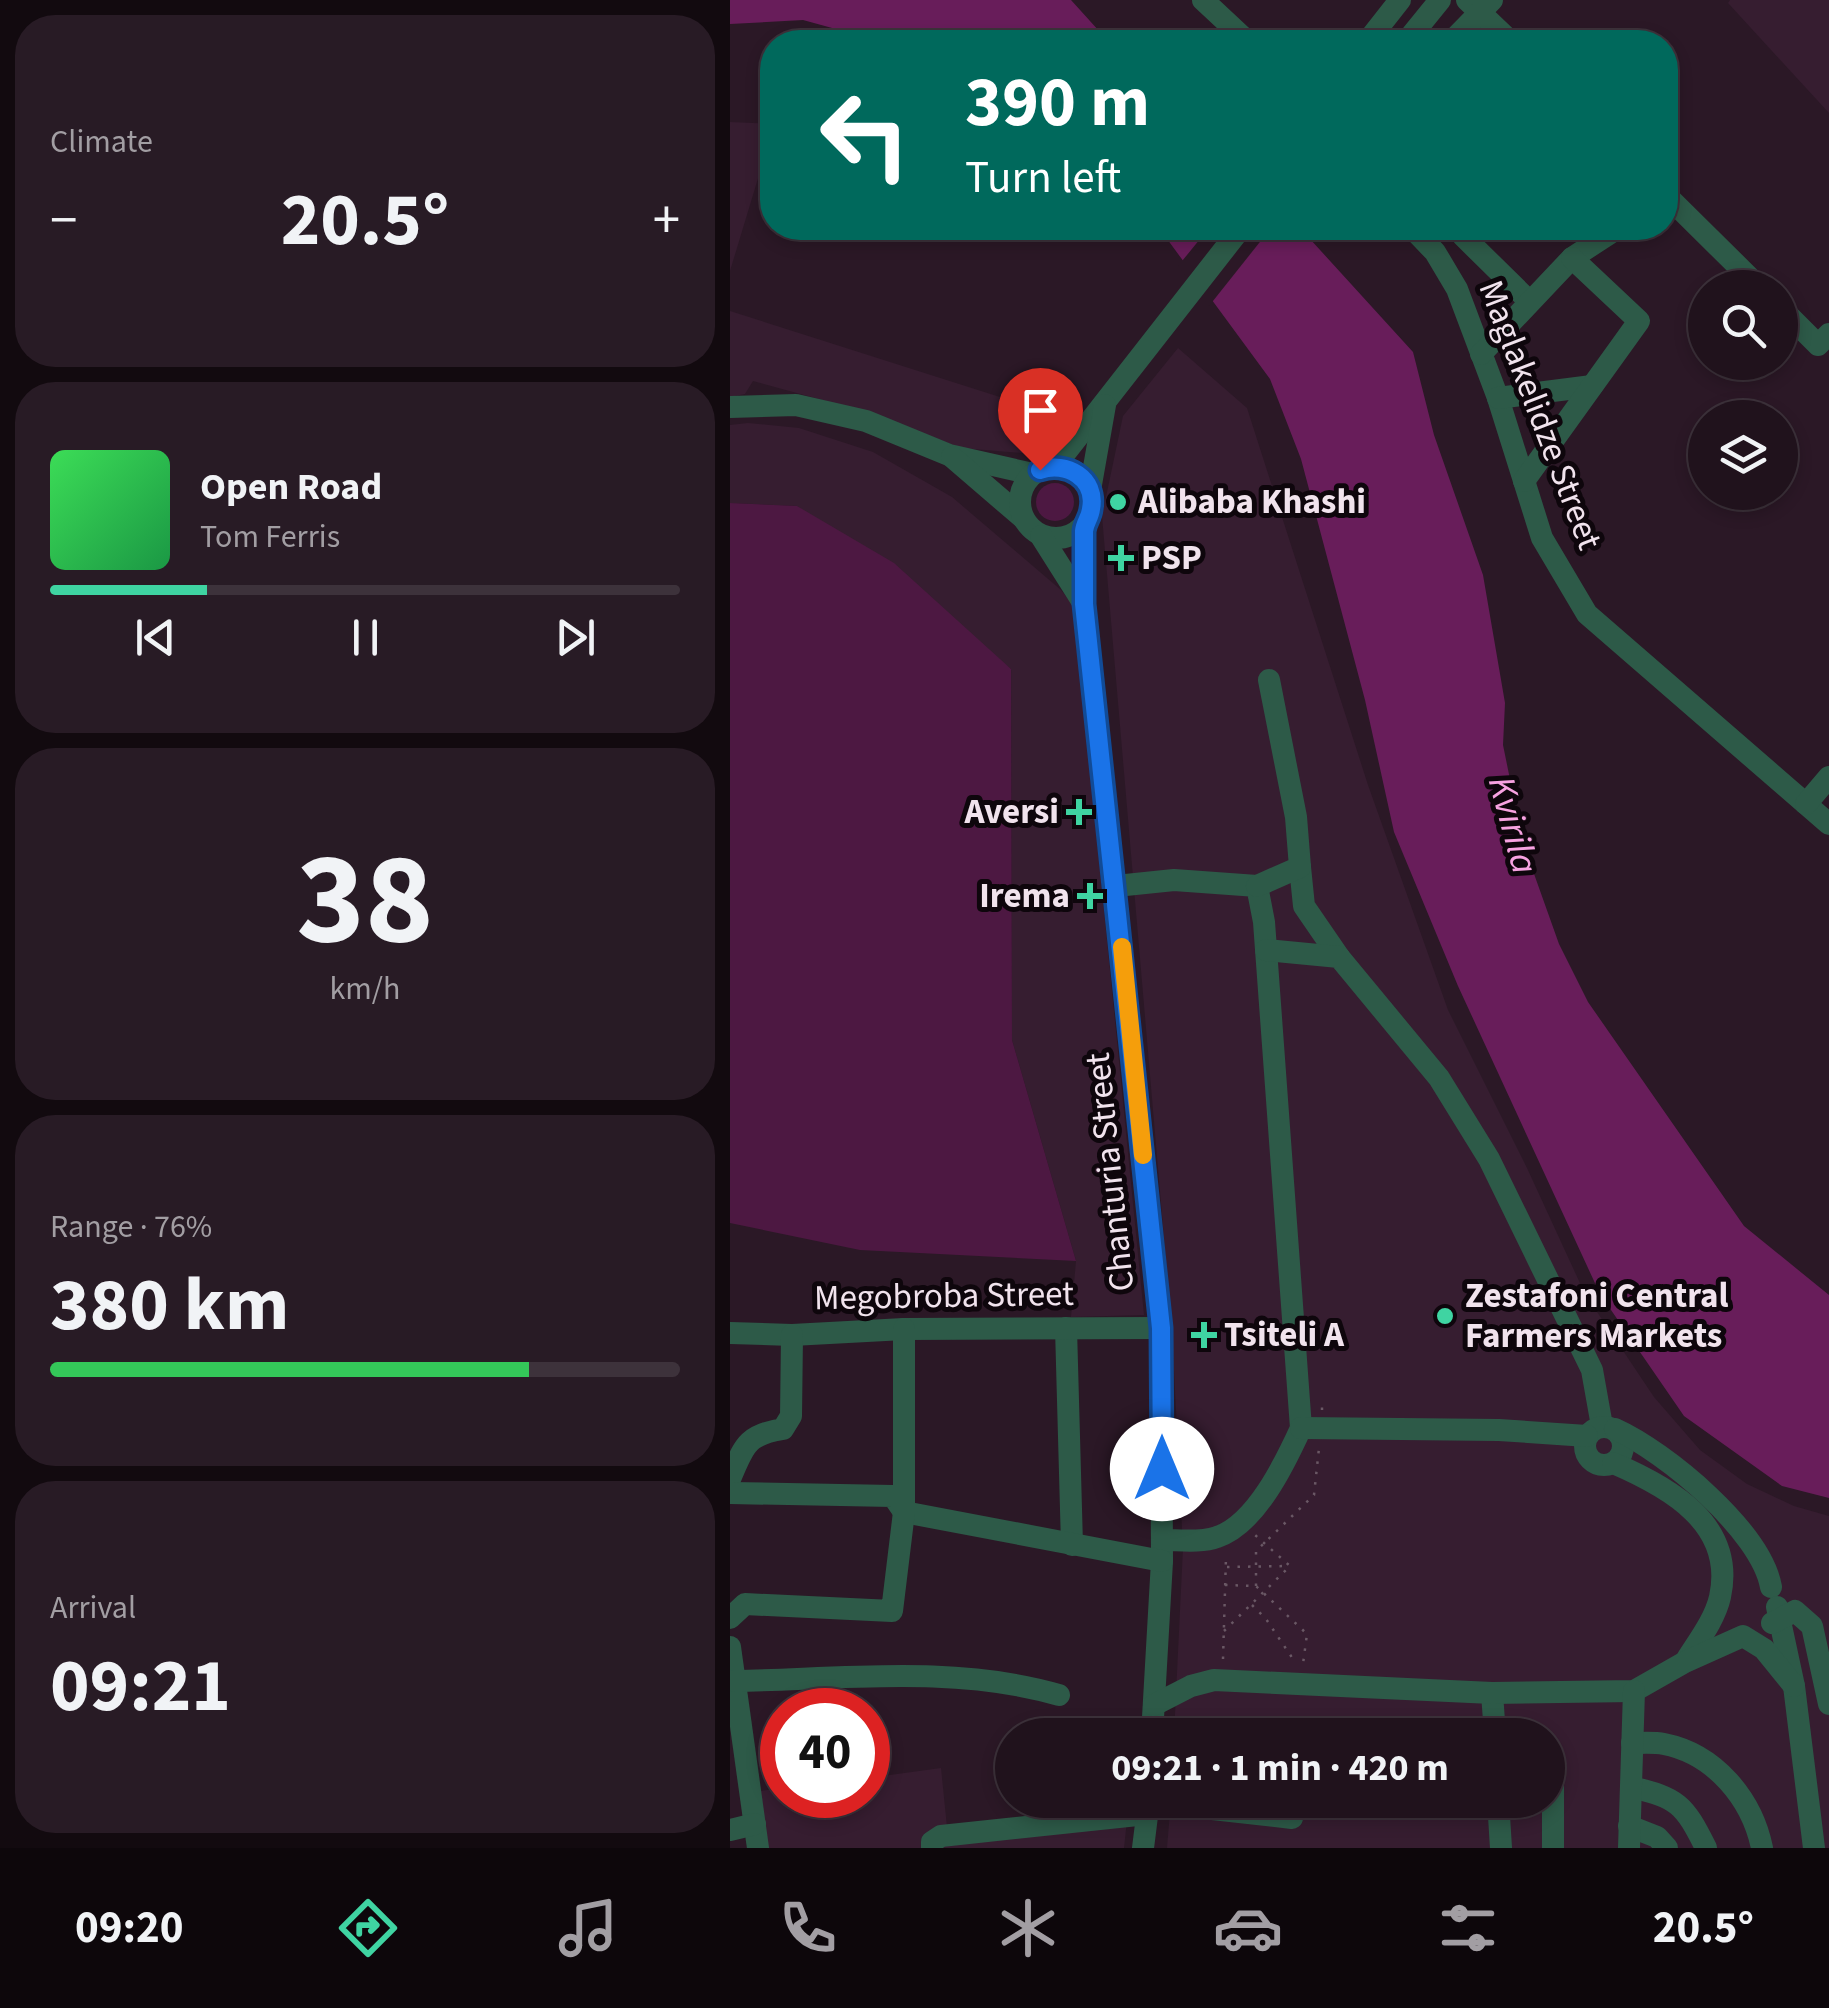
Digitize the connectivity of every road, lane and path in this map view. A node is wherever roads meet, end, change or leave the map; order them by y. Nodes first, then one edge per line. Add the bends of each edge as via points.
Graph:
1 (1204, 0) edge
2 (1400, 0) edge
3 (1440, 0) edge
4 (1480, 4) edge
5 (1235, 30) edge
6 (1376, 30) edge
7 (1416, 30) edge
8 (1461, 30) edge
9 (1502, 30) edge
10 (1678, 208) edge
11 (1231, 240) edge
12 (1424, 240) edge
13 (1455, 240) edge
14 (1474, 240) edge
15 (1600, 240) edge
16 (1436, 252) junction
17 (1572, 258) junction
18 (1742, 270) edge
19 (1529, 301) junction
20 (1798, 325) edge
21 (1829, 334) edge
22 (1481, 354) junction
23 (1592, 386) junction
24 (1498, 398) junction
25 (1106, 401) junction
26 (730, 407) edge
27 (949, 455) junction
28 (1044, 470) junction
29 (1524, 481) junction
30 (1090, 490) junction
31 (1022, 518) junction
32 (1084, 524) junction
33 (1040, 536) junction
34 (1084, 604) junction
35 (1269, 680) dead end
36 (1829, 777) edge
37 (1806, 804) junction
38 (1829, 824) edge
39 (1300, 866) junction
40 (1116, 886) junction
41 (1257, 886) junction
42 (1266, 950) junction
43 (1339, 957) junction
44 (1066, 1328) junction
45 (1161, 1328) junction
46 (904, 1329) junction
47 (730, 1334) edge
48 (792, 1335) junction
49 (1322, 1400) dead end
50 (1311, 1427) junction
51 (1602, 1430) junction
52 (1614, 1463) junction
53 (730, 1479) edge
54 (730, 1493) edge
55 (904, 1512) junction
56 (1233, 1527) junction
57 (1263, 1542) junction
58 (1072, 1545) junction
59 (1162, 1551) junction
60 (1256, 1566) junction
61 (1290, 1566) junction
62 (1226, 1567) junction
63 (1225, 1586) junction
64 (1256, 1586) junction
65 (1262, 1592) junction
66 (1720, 1598) junction
67 (1250, 1604) junction
68 (1775, 1609) junction
69 (730, 1618) edge
70 (1224, 1630) junction
71 (1742, 1636) junction
72 (730, 1647) edge
73 (1685, 1662) junction
74 (1222, 1680) junction
75 (735, 1682) junction
76 (1794, 1686) junction
77 (1634, 1691) junction
78 (1492, 1693) junction
79 (1059, 1695) dead end
80 (1829, 1704) edge
81 (1154, 1705) junction
82 (1153, 1718) edge
83 (1494, 1718) edge
84 (1632, 1743) junction
85 (1631, 1788) junction
86 (1061, 1818) edge
87 (1146, 1818) edge
88 (1499, 1818) edge
89 (1553, 1818) edge
90 (730, 1830) edge
91 (757, 1836) edge
92 (1629, 1837) edge
93 (932, 1848) edge
94 (1143, 1848) edge
95 (1501, 1848) edge
96 (1553, 1848) edge
97 (1667, 1848) edge
98 (1706, 1848) edge
99 (1762, 1848) edge
100 (1814, 1848) edge

1 - 5 street
2 - 6 street
3 - 7 street
4 - 8 street
4 - 9 street
10 - 18 street
11 - 25 street
12 - 16 street, Maglakelidze Street
13 - 16 street
14 - 19 street
15 - 17 street
16 - 22 street, Maglakelidze Street
17 - 19 street
17 - 23 street via 1639,321
19 - 22 street
20 - 21 street via 1818,344
22 - 24 street, Maglakelidze Street
23 - 24 street
23 - 29 street
24 - 29 street, Maglakelidze Street
25 - 28 street
25 - 30 street
26 - 27 street via 796,405 866,421
27 - 28 street
27 - 31 street
28 - 30 street via 1080,475
28 - 31 street via 1021,490
29 - 37 street, Maglakelidze Street via 1542,538 1587,614
30 - 32 street via 1092,508
31 - 33 street
32 - 33 street via 1060,539
32 - 34 street, Chanturia Street
33 - 34 street, Chanturia Street
34 - 40 street, Chanturia Street
35 - 39 street
36 - 37 street
37 - 38 street, Maglakelidze Street
39 - 41 street
39 - 43 street via 1304,906
40 - 41 street via 1174,880
40 - 45 street, Chanturia Street
41 - 42 street
42 - 43 street
42 - 50 street
43 - 51 street via 1438,1078 1489,1158 1592,1370
44 - 45 street, Megobroba Street
44 - 46 street, Megobroba Street
44 - 58 street
45 - 59 street, Chanturia Street
46 - 48 street, Megobroba Street
46 - 55 street
47 - 48 street, Megobroba Street
48 - 53 street via 791,1416 783,1429 760,1432 745,1444
49 - 50 path
50 - 51 street
50 - 56 street
50 - 57 path via 1314,1495
51 - 52 street via 1622,1438 1624,1450
51 - 52 street via 1585,1449 1600,1465
51 - 68 street via 1658,1453 1704,1491 1755,1551
52 - 66 street via 1692,1508 1722,1569
54 - 55 street via 894,1496
55 - 58 street
55 - 69 street via 892,1611 745,1604
56 - 57 path
56 - 59 street
56 - 62 path
57 - 60 path
57 - 61 path
58 - 59 street
59 - 81 street, Chanturia Street
60 - 61 path
60 - 62 path
60 - 64 path
61 - 65 path
62 - 63 path
63 - 64 path
63 - 70 path
64 - 65 path
65 - 67 path
65 - 67 path via 1306,1634 1302,1674
66 - 68 street via 1728,1585 1754,1578
66 - 71 street via 1725,1626
66 - 73 street
67 - 70 path
68 - 71 street via 1759,1634
68 - 76 street
68 - 80 street via 1795,1611 1812,1626
70 - 74 path
71 - 73 street
71 - 76 street via 1764,1649
72 - 75 street
73 - 77 street
74 - 78 street
74 - 81 street via 1191,1686
75 - 79 street via 931,1677 1020,1684
75 - 91 street
76 - 100 street
77 - 78 street
77 - 84 street
78 - 83 street
81 - 82 street, Chanturia Street
84 - 85 street
84 - 99 street via 1664,1744 1706,1760 1732,1783 1757,1824
85 - 92 street
85 - 98 street via 1670,1796
86 - 93 street via 941,1836
87 - 94 street
88 - 95 street
89 - 96 street
90 - 91 street
92 - 97 street via 1657,1836

